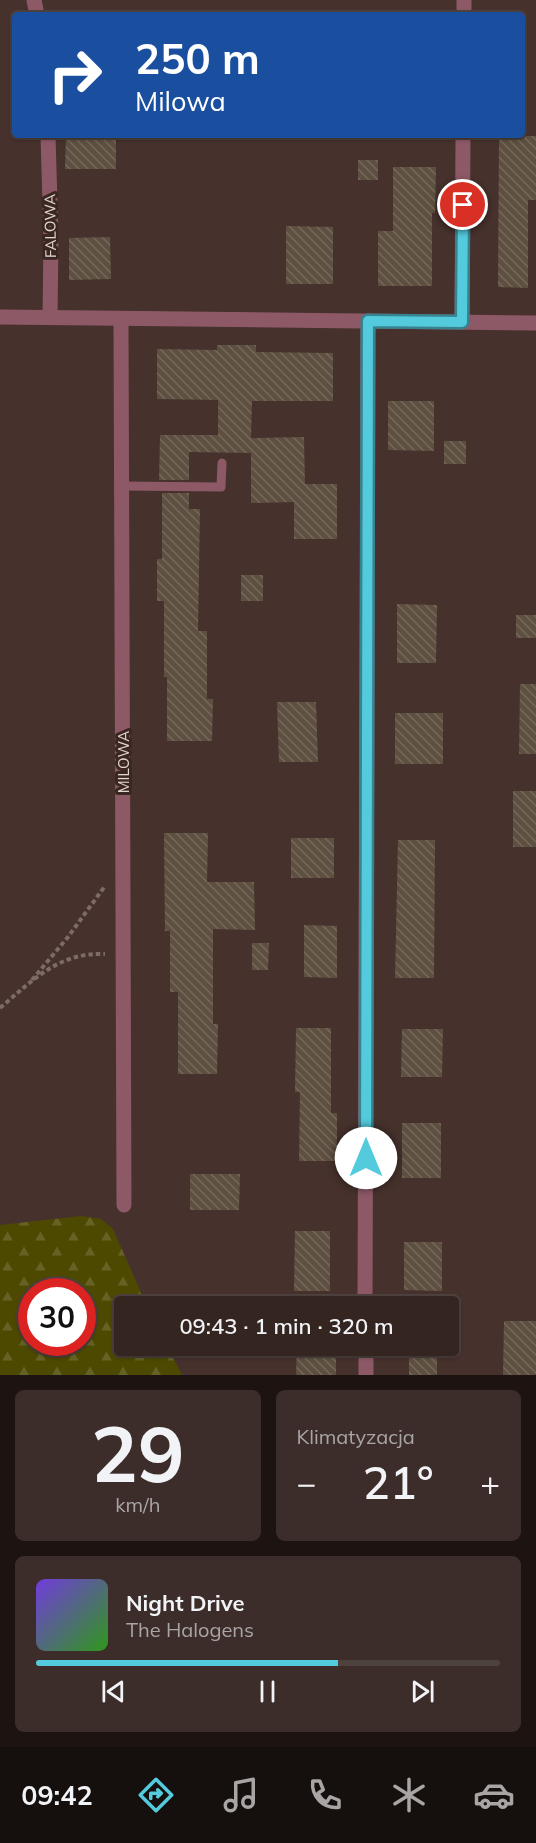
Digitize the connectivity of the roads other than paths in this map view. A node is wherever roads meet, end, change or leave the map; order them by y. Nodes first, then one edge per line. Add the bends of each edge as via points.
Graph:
1 (48, 138) edge
2 (463, 138) edge
3 (0, 316) edge
4 (50, 317) junction
5 (121, 319) junction
6 (368, 321) junction
7 (462, 322) junction
8 (536, 323) edge
9 (222, 463) dead end
10 (122, 486) junction
11 (124, 1205) dead end
12 (365, 1296) edge
13 (366, 1356) edge
14 (366, 1375) edge

1 - 4 street, FALOWA
2 - 7 street
3 - 4 street
4 - 5 street
5 - 6 street
5 - 10 street, MILOWA
6 - 7 street
6 - 12 street
7 - 8 street
9 - 10 lane via 221,487
10 - 11 street, MILOWA
13 - 14 street

